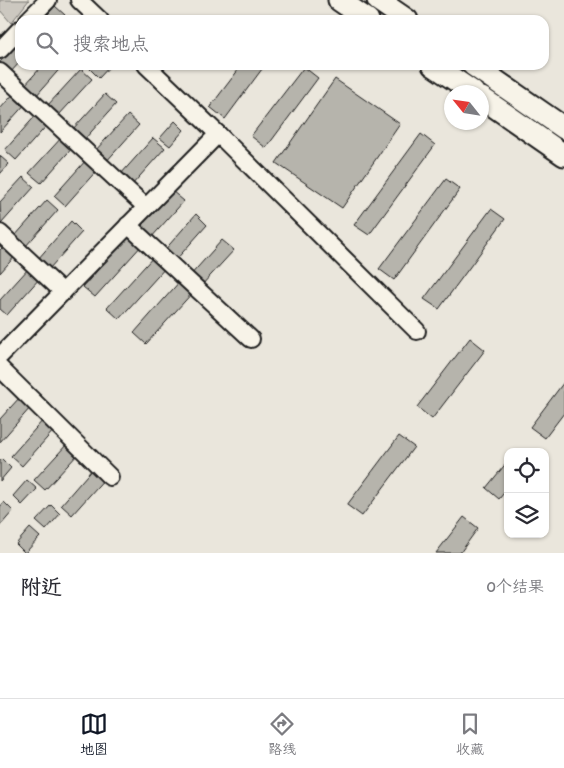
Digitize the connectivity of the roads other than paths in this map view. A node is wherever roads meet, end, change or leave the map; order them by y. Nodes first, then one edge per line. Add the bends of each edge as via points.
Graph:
1 (48, 0) edge
2 (79, 0) edge
3 (339, 0) edge
4 (378, 0) edge
5 (33, 15) edge
6 (95, 15) edge
7 (361, 15) edge
8 (400, 15) edge
9 (15, 34) edge
10 (0, 50) edge
11 (151, 70) edge
12 (440, 70) edge
13 (480, 70) edge
14 (0, 72) edge
15 (463, 85) edge
16 (489, 103) edge
17 (564, 128) edge
18 (218, 134) junction
19 (564, 155) edge
20 (146, 207) junction
21 (128, 225) junction
22 (0, 233) edge
23 (63, 292) junction
24 (417, 331) dead end
25 (251, 339) dead end
26 (0, 356) edge
27 (0, 368) edge
28 (110, 476) dead end

1 - 5 street
2 - 6 street
3 - 7 main road
4 - 8 main road
9 - 10 street
11 - 18 street
12 - 15 main road
13 - 17 main road
14 - 20 street
16 - 19 main road
18 - 20 street
18 - 24 street
20 - 21 street
21 - 23 street
21 - 25 street
22 - 23 street
23 - 26 street
27 - 28 street

